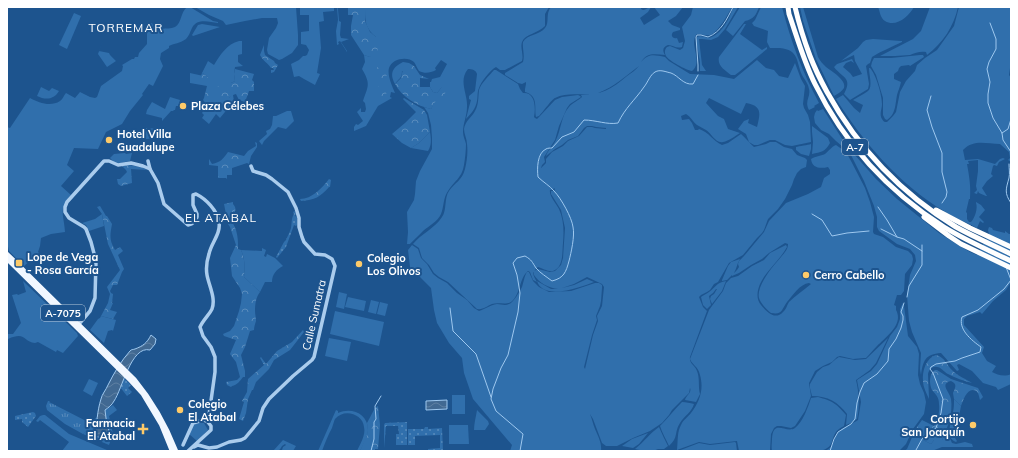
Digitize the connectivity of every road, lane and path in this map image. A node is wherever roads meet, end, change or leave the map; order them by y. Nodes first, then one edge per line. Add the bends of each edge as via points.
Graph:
1 (788, 7) edge
2 (795, 7) edge
3 (143, 166) junction
4 (251, 166) dead end
5 (150, 169) junction
6 (900, 194) junction
7 (913, 196) junction
8 (1011, 247) edge
9 (7, 254) edge
10 (1011, 254) edge
11 (7, 259) edge
12 (1011, 261) edge
13 (1011, 268) edge
14 (79, 324) junction
15 (119, 365) junction
16 (207, 421) junction
17 (201, 440) junction
18 (182, 445) junction
19 (194, 446) junction
20 (203, 446) junction
21 (174, 450) edge
22 (188, 451) edge

1 - 6 highway, A-7 via 804,60 829,109 860,154
2 - 7 highway, A-7 via 811,58 835,106 865,149
3 - 5 street
3 - 5 street via 148,161
3 - 14 street via 131,163 118,166 104,161 66,204 65,212 69,218 86,229 96,261 95,298 90,311
4 - 20 street, Calle Sumatra via 253,171 266,175 288,192 296,208 304,242 315,254 332,259 335,266 312,360 269,399 259,421 245,438 216,447
5 - 16 street via 158,183 164,204 188,225 195,222 197,217 192,200 194,194 210,204 219,221 219,231 209,253 207,274 213,304 200,327 215,357
6 - 12 highway, A-7 via 957,235
6 - 13 highway via 906,203 949,236
7 - 8 highway via 950,218
7 - 10 highway, A-7 via 957,227
9 - 14 main road, A-7075
11 - 15 main road, A-7075
14 - 15 main road, A-7075
15 - 21 main road, A-7075 via 143,394
16 - 17 street via 211,430
16 - 18 street via 193,423
17 - 19 street
17 - 20 street
18 - 21 street
18 - 22 street
19 - 20 street, Calle Sumatra
19 - 22 street

